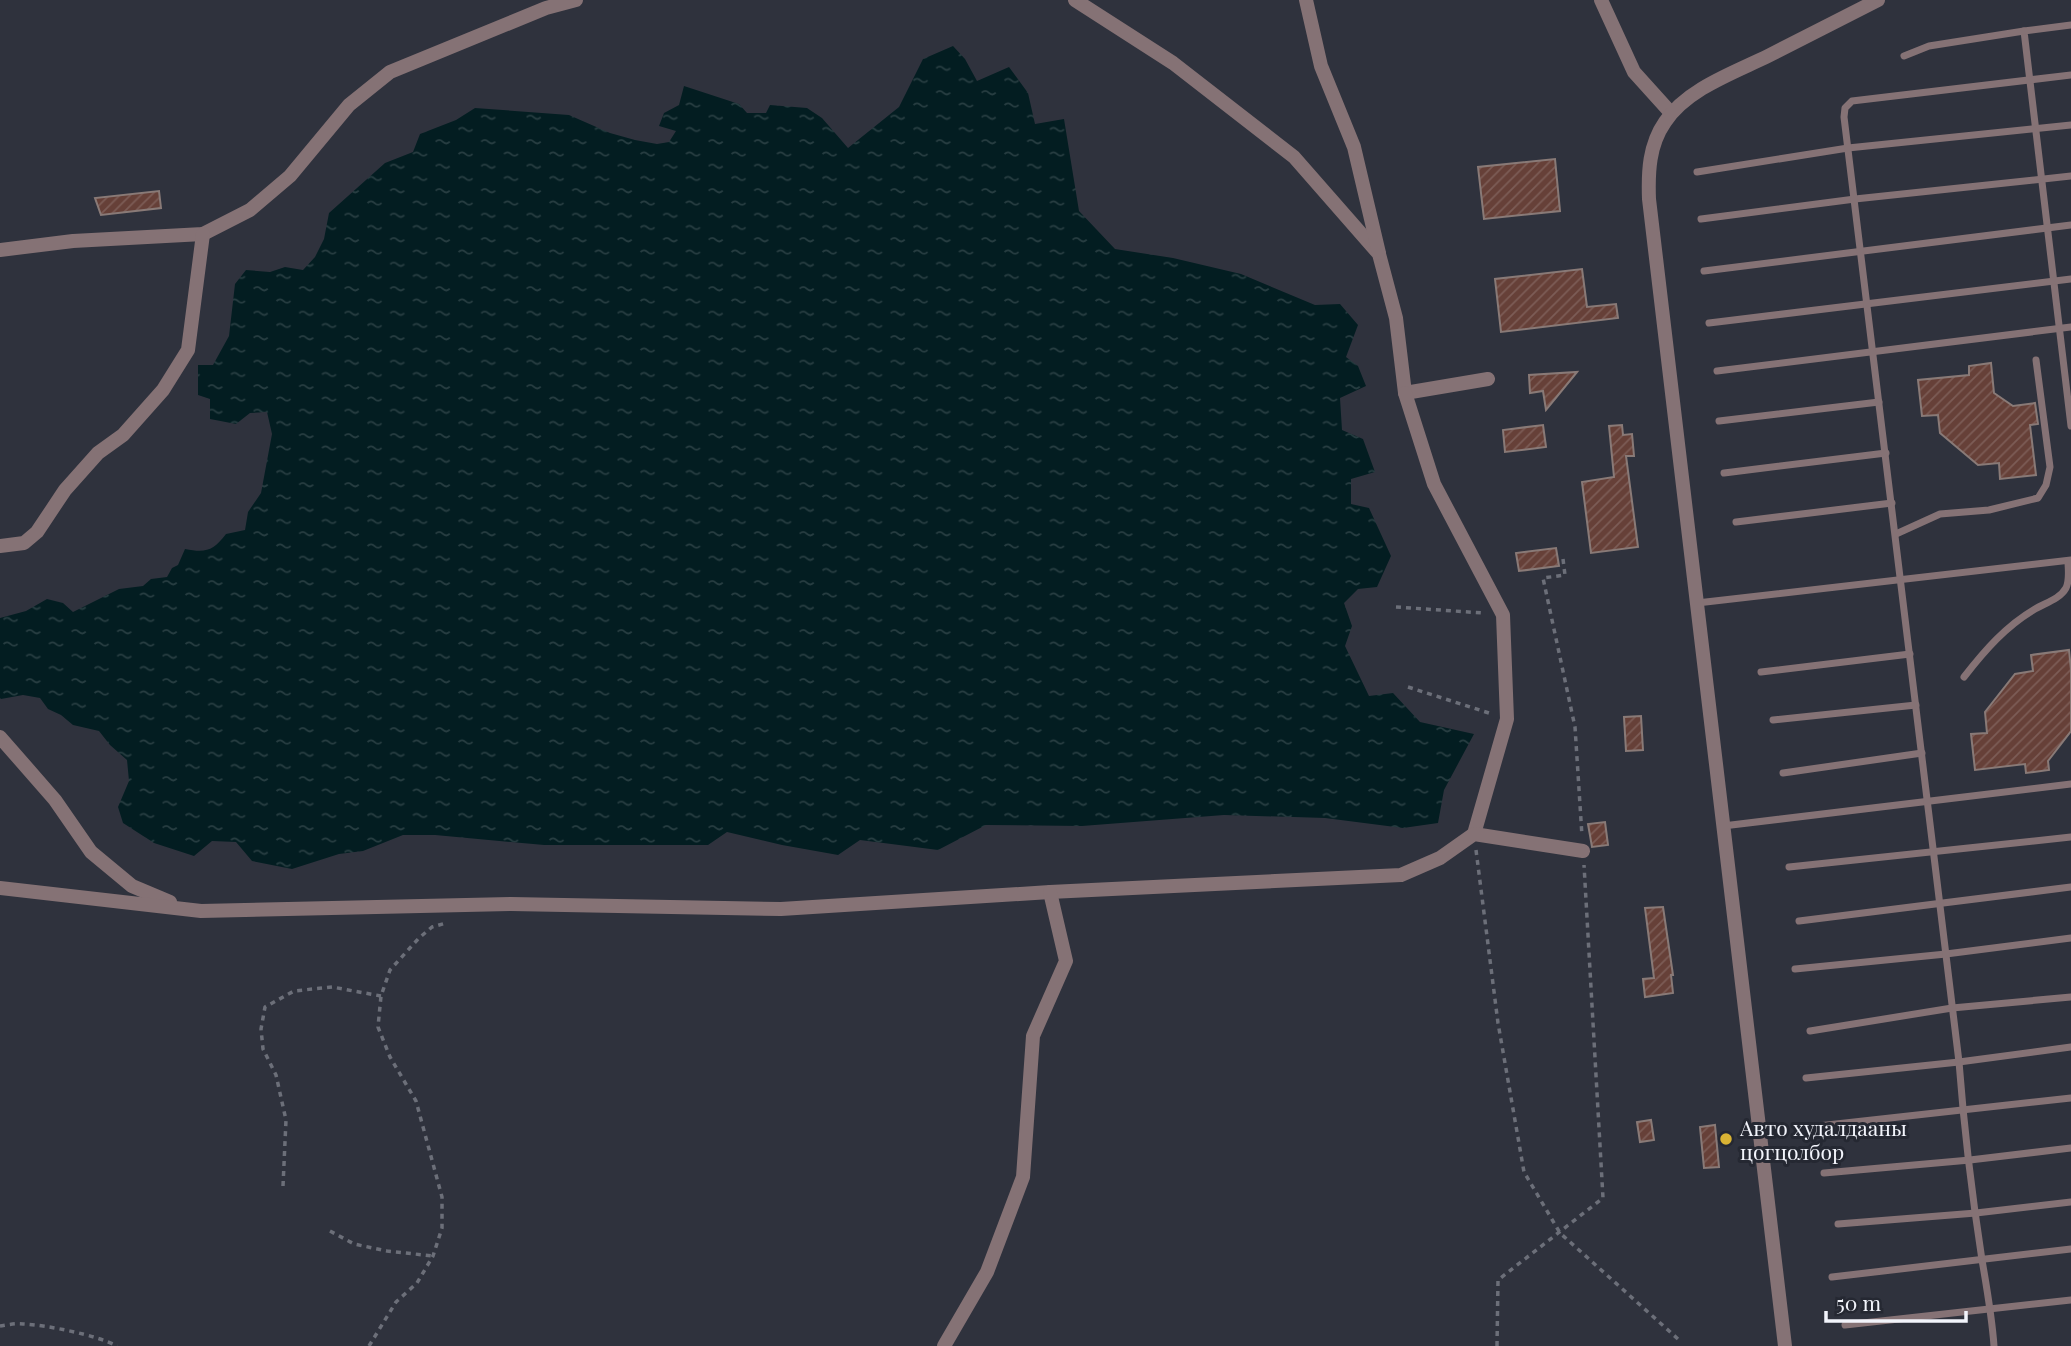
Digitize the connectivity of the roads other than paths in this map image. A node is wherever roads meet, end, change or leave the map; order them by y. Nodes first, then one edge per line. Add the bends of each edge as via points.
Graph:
1 (576, 0) edge
2 (1075, 0) edge
3 (1306, 0) edge
4 (1601, 0) edge
5 (1878, 0) edge
6 (2071, 25) edge
7 (2024, 31) junction
8 (1904, 56) dead end
9 (2071, 75) edge
10 (2029, 80) junction
11 (1671, 113) junction
12 (2071, 125) edge
13 (2035, 129) junction
14 (1848, 148) junction
15 (1697, 172) dead end
16 (2071, 176) edge
17 (2041, 179) junction
18 (1854, 199) junction
19 (1701, 219) dead end
20 (2071, 225) edge
21 (2047, 228) junction
22 (203, 234) junction
23 (0, 250) edge
24 (1861, 252) junction
25 (1379, 254) junction
26 (1704, 271) dead end
27 (2071, 279) edge
28 (2053, 281) junction
29 (1868, 304) junction
30 (1709, 323) dead end
31 (2071, 327) edge
32 (2059, 328) junction
33 (1873, 351) junction
34 (2036, 360) dead end
35 (1717, 371) dead end
36 (2068, 378) edge
37 (1488, 379) dead end
38 (1405, 393) junction
39 (1879, 402) junction
40 (1719, 421) dead end
41 (2071, 426) edge
42 (1886, 453) junction
43 (1724, 473) dead end
44 (1892, 503) junction
45 (1736, 522) dead end
46 (1896, 534) junction
47 (0, 546) edge
48 (2070, 560) edge
49 (1901, 580) junction
50 (1696, 603) junction
51 (1910, 654) junction
52 (1761, 672) dead end
53 (1964, 677) dead end
54 (1916, 705) junction
55 (1773, 720) dead end
56 (0, 737) edge
57 (1922, 753) junction
58 (1783, 773) dead end
59 (2071, 785) edge
60 (1928, 801) junction
61 (1723, 826) junction
62 (1474, 834) junction
63 (2071, 837) edge
64 (1583, 850) road end
65 (1934, 852) junction
66 (1789, 867) dead end
67 (2071, 887) edge
68 (0, 888) edge
69 (1050, 892) junction
70 (1940, 903) junction
71 (184, 908) junction
72 (1799, 921) dead end
73 (2071, 938) edge
74 (1946, 954) junction
75 (1795, 969) dead end
76 (2071, 996) edge
77 (1952, 1009) junction
78 (1810, 1031) dead end
79 (2071, 1047) edge
80 (1959, 1062) junction
81 (1807, 1078) dead end
82 (2071, 1098) edge
83 (1963, 1111) junction
84 (1818, 1126) dead end
85 (2071, 1148) edge
86 (1970, 1160) junction
87 (1824, 1173) dead end
88 (2071, 1202) edge
89 (1976, 1213) junction
90 (1838, 1224) dead end
91 (2071, 1249) edge
92 (1982, 1260) junction
93 (1832, 1277) dead end
94 (2071, 1300) edge
95 (1991, 1309) junction
96 (1845, 1325) dead end
97 (944, 1346) edge
98 (1785, 1346) edge
99 (1994, 1346) edge

1 - 22 street via 390,72 349,105 290,176 250,211
2 - 25 street via 1173,63 1293,157
3 - 25 street via 1321,66 1354,147
4 - 11 street via 1634,72
5 - 11 street via 1716,82
6 - 7 lane
7 - 8 lane via 1929,46
7 - 10 lane
9 - 10 lane
10 - 13 lane
10 - 14 lane via 1852,101 1844,117
11 - 50 street via 1654,144 1649,191
12 - 13 lane
13 - 14 lane
13 - 17 lane
14 - 15 lane
14 - 18 lane
16 - 17 lane
17 - 18 lane
17 - 21 lane
18 - 19 lane
18 - 24 lane
20 - 21 lane
21 - 24 lane
21 - 28 lane
22 - 23 street
22 - 47 street via 188,350 163,390 65,490 37,532 24,543
24 - 26 lane
24 - 29 lane
25 - 38 street via 1396,318
27 - 28 lane
28 - 29 lane
28 - 32 lane
29 - 30 lane
29 - 33 lane
31 - 32 lane
32 - 33 lane
32 - 36 lane
33 - 35 lane
33 - 39 lane
34 - 46 lane via 2050,467 2038,498 1989,510 1940,514
36 - 41 lane
37 - 38 street
38 - 62 street via 1434,484 1503,615 1507,719
39 - 40 lane
39 - 42 lane
42 - 43 lane
42 - 44 lane
44 - 45 lane
44 - 46 lane
46 - 49 lane
48 - 49 lane
48 - 53 lane via 2066,589 2007,628
49 - 50 lane
49 - 51 lane
50 - 61 street
51 - 52 lane
51 - 54 lane
54 - 55 lane
54 - 57 lane
56 - 71 street via 55,800 90,852 132,886
57 - 58 lane
57 - 60 lane
59 - 60 lane
60 - 61 lane
60 - 65 lane
61 - 98 street
62 - 64 street
62 - 69 street via 1440,858 1401,875
63 - 65 lane
65 - 66 lane
65 - 70 lane
67 - 70 lane
68 - 71 street
69 - 71 street via 781,909 511,904
69 - 97 street via 1066,961 1033,1036 1023,1177 987,1272
70 - 72 lane
70 - 74 lane
73 - 74 lane
74 - 75 lane
74 - 77 lane
76 - 77 lane
77 - 78 lane
77 - 80 lane
79 - 80 lane
80 - 81 lane
80 - 83 lane
82 - 83 lane
83 - 84 lane
83 - 86 lane
85 - 86 lane
86 - 87 lane
86 - 89 lane
88 - 89 lane
89 - 90 lane
89 - 92 lane
91 - 92 lane
92 - 93 lane
92 - 95 lane
94 - 95 lane
95 - 96 lane
95 - 99 lane

